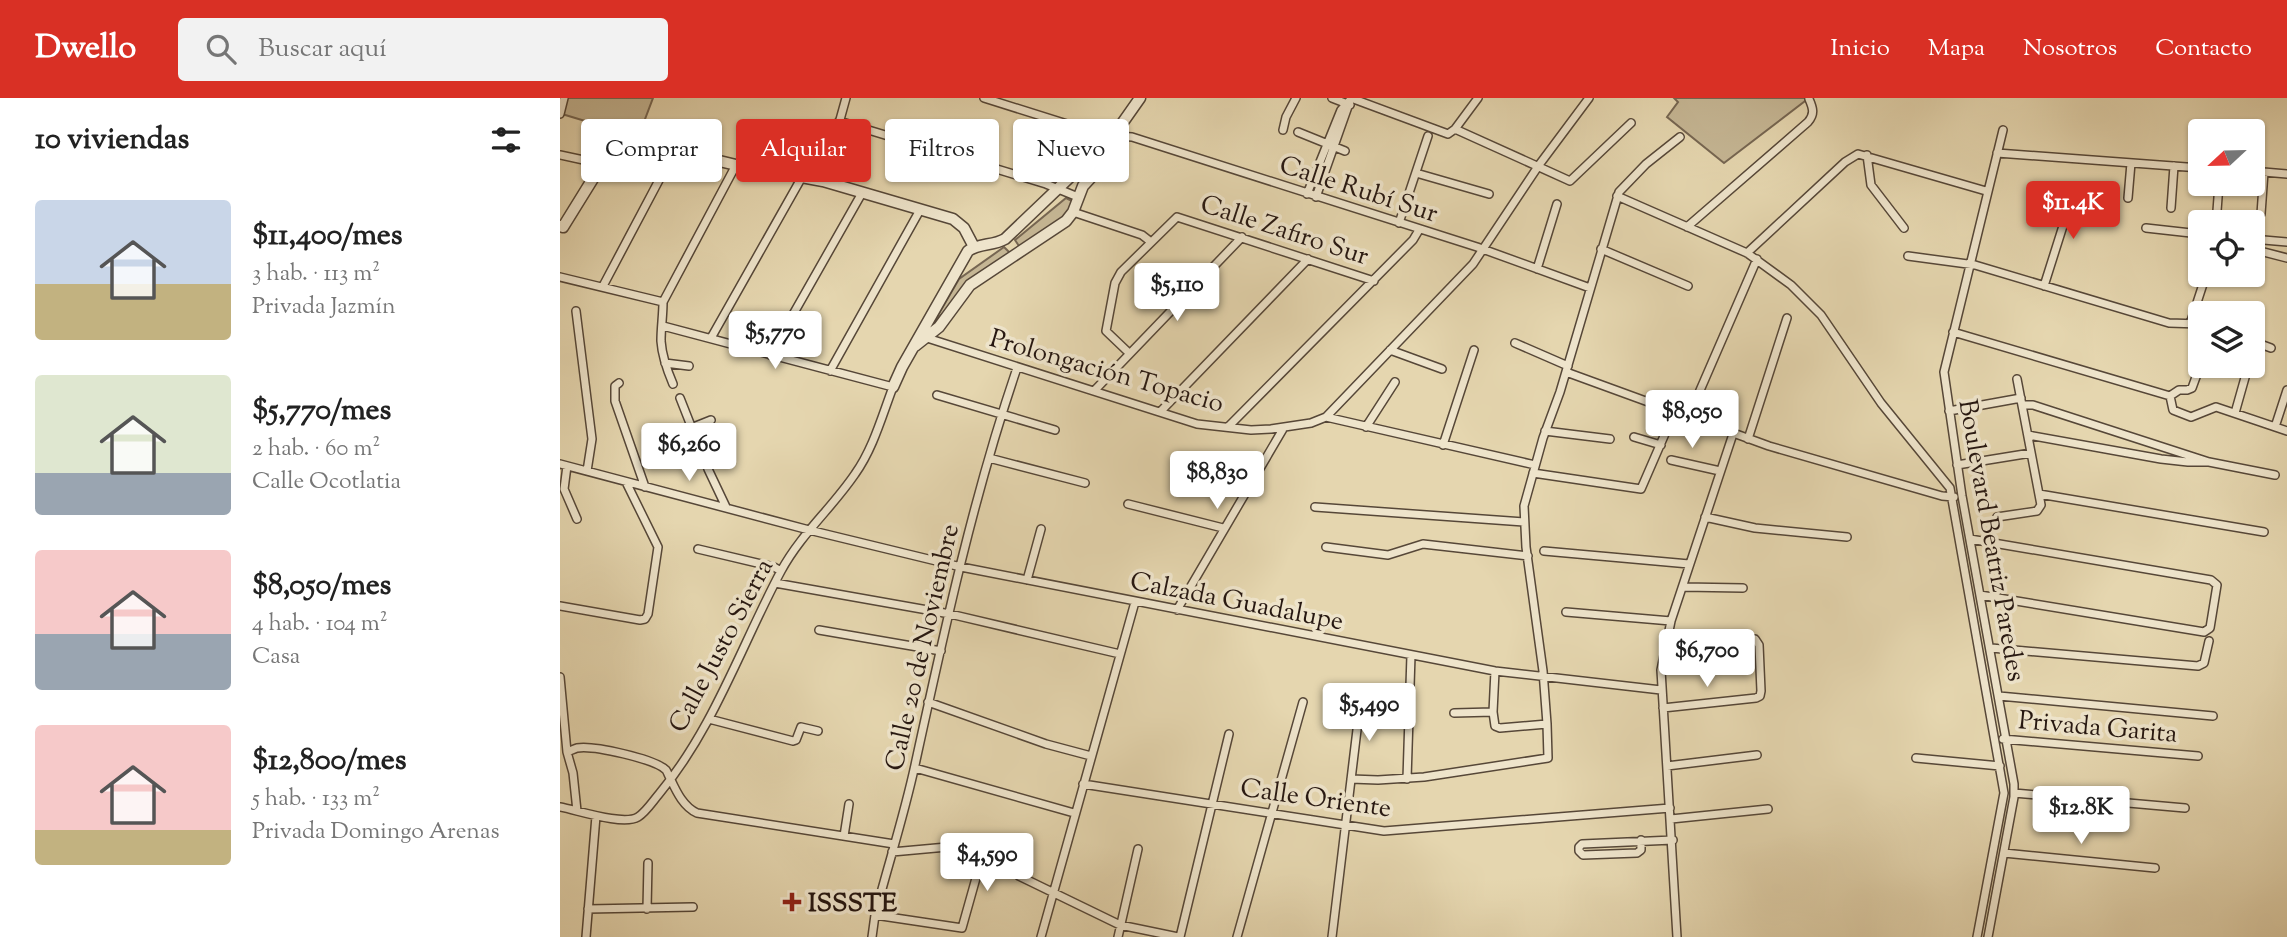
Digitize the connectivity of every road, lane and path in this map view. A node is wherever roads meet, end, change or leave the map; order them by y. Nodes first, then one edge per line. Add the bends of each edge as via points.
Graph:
1 (564, 98) edge
2 (846, 98) edge
3 (984, 98) edge
4 (1140, 98) edge
5 (1296, 98) edge
6 (1332, 98) edge
7 (1478, 98) edge
8 (1589, 98) edge
9 (1809, 99) edge
10 (1350, 101) edge
11 (560, 114) edge
12 (840, 119) edge
13 (1051, 119) edge
14 (1127, 119) edge
15 (1631, 123) dead end
16 (1455, 129) junction
17 (1283, 130) dead end
18 (2003, 130) dead end
19 (871, 131) edge
20 (1298, 132) dead end
21 (1129, 136) edge
22 (1429, 136) dead end
23 (1680, 137) dead end
24 (1326, 144) junction
25 (1334, 147) junction
26 (1345, 151) dead end
27 (1997, 152) junction
28 (560, 155) edge
29 (1867, 155) junction
30 (581, 160) edge
31 (722, 162) edge
32 (2131, 163) junction
33 (736, 165) joint
34 (1539, 165) junction
35 (2174, 166) junction
36 (2188, 167) edge
37 (2265, 172) edge
38 (1416, 173) junction
39 (2287, 174) edge
40 (591, 182) edge
41 (658, 182) edge
42 (799, 182) edge
43 (829, 182) edge
44 (1066, 182) edge
45 (1086, 182) edge
46 (2075, 188) dead end
47 (1058, 189) junction
48 (1986, 191) junction
49 (862, 193) junction
50 (1307, 194) junction
51 (1489, 194) dead end
52 (1078, 197) junction
53 (1316, 197) junction
54 (1617, 197) junction
55 (2128, 198) dead end
56 (1557, 204) dead end
57 (2171, 208) dead end
58 (920, 210) junction
59 (1073, 212) junction
60 (1398, 223) junction
61 (1687, 227) junction
62 (1904, 228) dead end
63 (2146, 228) dead end
64 (561, 229) edge
65 (1419, 230) junction
66 (2188, 233) edge
67 (1242, 237) junction
68 (1005, 239) junction
69 (2265, 240) edge
70 (1151, 242) junction
71 (2287, 242) edge
72 (974, 247) junction
73 (1601, 249) junction
74 (1482, 250) junction
75 (2265, 252) edge
76 (1747, 253) junction
77 (1016, 254) junction
78 (1908, 256) dead end
79 (2287, 258) edge
80 (1308, 259) junction
81 (1757, 259) junction
82 (1969, 264) junction
83 (1537, 269) junction
84 (560, 277) edge
85 (1374, 281) junction
86 (603, 286) junction
87 (1688, 286) dead end
88 (2044, 286) junction
89 (1590, 288) junction
90 (663, 302) junction
91 (576, 311) dead end
92 (1787, 318) dead end
93 (2188, 324) edge
94 (663, 326) junction
95 (1953, 332) junction
96 (923, 337) junction
97 (711, 338) junction
98 (1514, 343) dead end
99 (2265, 346) edge
100 (2271, 348) dead end
101 (1390, 349) junction
102 (1474, 350) dead end
103 (1128, 352) junction
104 (770, 355) junction
105 (665, 363) junction
106 (689, 366) dead end
107 (1017, 368) junction
108 (1442, 369) dead end
109 (1567, 369) junction
110 (830, 371) junction
111 (2196, 378) edge
112 (2245, 378) edge
113 (2017, 379) dead end
114 (1395, 382) dead end
115 (619, 383) dead end
116 (673, 384) dead end
117 (893, 387) junction
118 (2287, 390) edge
119 (1094, 391) junction
120 (937, 396) dead end
121 (2170, 396) junction
122 (680, 398) dead end
123 (2021, 401) junction
124 (1949, 411) junction
125 (1160, 412) junction
126 (1674, 412) junction
127 (2235, 413) junction
128 (1001, 415) junction
129 (1326, 417) junction
130 (1688, 418) junction
131 (711, 420) dead end
132 (1366, 427) junction
133 (2275, 427) junction
134 (691, 428) junction
135 (1228, 428) junction
136 (1283, 429) junction
137 (1055, 430) dead end
138 (1545, 430) junction
139 (2287, 431) edge
140 (1733, 434) junction
141 (2028, 435) junction
142 (1634, 437) dead end
143 (1609, 439) dead end
144 (1748, 439) junction
145 (1443, 445) junction
146 (1661, 445) junction
147 (2031, 453) junction
148 (989, 458) junction
149 (1671, 460) dead end
150 (2209, 462) junction
151 (564, 465) edge
152 (1957, 466) junction
153 (1534, 469) junction
154 (587, 471) junction
155 (1720, 471) junction
156 (2275, 475) dead end
157 (626, 482) junction
158 (1085, 483) dead end
159 (645, 487) junction
160 (2039, 494) junction
161 (1962, 496) junction
162 (1951, 497) junction
163 (1128, 504) dead end
164 (726, 507) junction
165 (1315, 507) dead end
166 (1705, 517) junction
167 (1997, 517) dead end
168 (577, 519) dead end
169 (1524, 522) junction
170 (1223, 528) junction
171 (1041, 529) dead end
172 (809, 530) junction
173 (2264, 532) dead end
174 (1847, 537) dead end
175 (1970, 539) junction
176 (1326, 547) dead end
177 (698, 549) dead end
178 (1544, 551) dead end
179 (1528, 556) junction
180 (1689, 564) junction
181 (961, 566) junction
182 (781, 571) junction
183 (1027, 580) junction
184 (775, 583) junction
185 (1683, 587) junction
186 (1743, 587) dead end
187 (1980, 595) junction
188 (1135, 602) junction
189 (560, 606) edge
190 (1177, 610) junction
191 (1566, 612) dead end
192 (950, 614) junction
193 (1671, 621) junction
194 (819, 630) dead end
195 (2208, 641) dead end
196 (1665, 647) junction
197 (1991, 648) junction
198 (941, 651) junction
199 (1120, 654) junction
200 (1411, 655) junction
201 (1495, 671) junction
202 (560, 677) edge
203 (1543, 678) junction
204 (1661, 690) junction
205 (2000, 696) junction
206 (561, 701) edge
207 (928, 702) junction
208 (1303, 702) dead end
209 (1360, 705) dead end
210 (1662, 708) junction
211 (1493, 712) junction
212 (1454, 713) dead end
213 (2213, 716) dead end
214 (709, 719) junction
215 (1548, 724) junction
216 (818, 731) dead end
217 (1229, 734) dead end
218 (1995, 739) junction
219 (2007, 739) junction
220 (567, 752) junction
221 (1757, 755) dead end
222 (1091, 756) junction
223 (2198, 756) dead end
224 (1916, 758) dead end
225 (1667, 766) junction
226 (2000, 766) junction
227 (915, 768) junction
228 (1351, 779) junction
229 (1407, 779) junction
230 (670, 780) junction
231 (1083, 784) junction
232 (2014, 793) junction
233 (1212, 803) junction
234 (849, 804) dead end
235 (560, 807) edge
236 (1670, 808) junction
237 (2185, 808) dead end
238 (1768, 809) dead end
239 (577, 811) junction
240 (1074, 813) junction
241 (1272, 813) junction
242 (596, 816) junction
243 (1671, 820) junction
244 (1345, 825) junction
245 (845, 836) junction
246 (1673, 840) junction
247 (1641, 841) junction
248 (985, 846) junction
249 (893, 848) junction
250 (1138, 849) dead end
251 (2004, 853) junction
252 (648, 863) dead end
253 (2155, 868) dead end
254 (1052, 891) junction
255 (693, 907) dead end
256 (588, 909) junction
257 (647, 909) junction
258 (875, 915) junction
259 (1120, 925) junction
260 (586, 937) edge
261 (872, 937) edge
262 (1041, 937) edge
263 (1118, 937) edge
264 (1179, 937) edge
265 (1237, 937) edge
266 (1332, 937) edge
267 (1677, 937) edge
268 (1977, 937) edge
269 (1989, 937) edge

1 - 11 street
2 - 12 street
3 - 13 street, Calle Rubí Sur
4 - 14 street
5 - 17 street
6 - 10 street
7 - 16 street
8 - 34 street
9 - 61 street via 1813,111 1808,122
10 - 16 street via 1448,134
10 - 24 street
10 - 25 street
15 - 34 street via 1573,180
16 - 34 street
18 - 27 street, Boulevard Beatriz Paredes
19 - 47 street
20 - 24 street
21 - 50 street, Calle Rubí Sur
22 - 38 street
23 - 54 street via 1646,164
24 - 25 street
24 - 50 street
25 - 26 street
25 - 53 street
27 - 32 street
27 - 48 street, Boulevard Beatriz Paredes
28 - 30 street
29 - 48 street
29 - 62 street via 1871,185
29 - 76 street via 1858,154 1845,162
31 - 33 street
32 - 35 street
32 - 55 street
33 - 90 street
34 - 74 street
35 - 36 street
35 - 57 street
37 - 39 street
38 - 51 street
38 - 60 street
40 - 64 street
41 - 86 street
42 - 97 street
43 - 49 street
44 - 47 street
45 - 52 street
46 - 88 street
47 - 52 street
47 - 68 street
48 - 82 street, Boulevard Beatriz Paredes
49 - 58 street
49 - 104 street
50 - 53 street, Calle Rubí Sur
52 - 59 street
53 - 60 street, Calle Rubí Sur
54 - 61 street, Boulevard Beatriz Paredes
54 - 73 street
56 - 83 street
58 - 72 street via 958,222
58 - 110 street
59 - 70 street
59 - 77 street via 1063,224
60 - 65 street, Calle Rubí Sur
61 - 76 street, Boulevard Beatriz Paredes
63 - 66 street
65 - 74 street, Calle Rubí Sur
65 - 85 street
67 - 70 street, Calle Zafiro Sur via 1180,217
67 - 80 street, Calle Zafiro Sur
67 - 103 street
68 - 72 street
68 - 77 street
69 - 71 street
70 - 103 street via 1118,277 1106,326 1107,333
72 - 96 street via 966,254
73 - 87 street
73 - 89 street
74 - 83 street, Calle Rubí Sur
74 - 101 street
75 - 79 street
76 - 81 street, Boulevard Beatriz Paredes
77 - 96 street via 970,285 939,327
78 - 82 street
80 - 85 street, Calle Zafiro Sur
80 - 125 street
81 - 130 street
81 - 162 street, Boulevard Beatriz Paredes via 1821,315 1881,403 1950,488
82 - 88 street
82 - 95 street, Boulevard Beatriz Paredes
83 - 89 street, Calle Rubí Sur
84 - 86 street
85 - 135 street
86 - 90 street
88 - 93 street via 2169,323
89 - 109 street
90 - 94 street
91 - 154 street via 592,439
92 - 144 street
94 - 97 street
94 - 105 street
95 - 121 street
95 - 124 street, Boulevard Beatriz Paredes via 1944,372
96 - 107 street, Prolongación Topacio
96 - 117 street, Calle Justo Sierra
97 - 104 street
98 - 109 street
99 - 100 street
101 - 108 street
101 - 129 street
102 - 145 street
103 - 119 street
104 - 110 street
105 - 106 street
105 - 116 street
107 - 119 street, Prolongación Topacio
107 - 128 street, Calle 20 de Noviembre
109 - 126 street
109 - 138 street
110 - 117 street
111 - 121 street via 2192,388
112 - 127 street
113 - 123 street
114 - 132 street
115 - 159 street via 615,401
117 - 172 street, Calle Justo Sierra via 855,475
118 - 133 street
119 - 125 street, Prolongación Topacio
120 - 128 street
121 - 127 street via 2174,411 2192,417 2215,407
122 - 134 street
123 - 124 street
123 - 141 street
123 - 150 street
124 - 152 street, Boulevard Beatriz Paredes
125 - 135 street, Prolongación Topacio
126 - 130 street
126 - 146 street
127 - 133 street
128 - 137 street
128 - 148 street, Calle 20 de Noviembre
129 - 132 street
129 - 136 street, Prolongación Topacio
130 - 140 street
131 - 134 street
132 - 145 street
133 - 139 street
134 - 164 street
135 - 136 street, Prolongación Topacio
136 - 170 street
138 - 143 street
138 - 153 street
140 - 144 street
140 - 155 street
141 - 147 street
141 - 150 street via 2161,459
142 - 146 street
144 - 162 street
145 - 153 street
146 - 153 street via 1638,489
147 - 152 street
147 - 160 street
148 - 158 street
148 - 181 street, Calle 20 de Noviembre
149 - 155 street
150 - 156 street
151 - 154 street, Calzada Guadalupe
151 - 168 street via 564,489
152 - 161 street, Boulevard Beatriz Paredes
153 - 169 street
154 - 157 street, Calzada Guadalupe
155 - 166 street
157 - 159 street, Calzada Guadalupe
157 - 189 street via 659,547 648,614 640,620
159 - 164 street, Calzada Guadalupe
160 - 167 street via 2039,510
160 - 173 street
161 - 162 street
161 - 175 street, Boulevard Beatriz Paredes
162 - 218 street, Boulevard Beatriz Paredes
163 - 170 street
164 - 172 street, Calzada Guadalupe
165 - 169 street
166 - 174 street via 1755,528
166 - 180 street
169 - 179 street
170 - 190 street
171 - 183 street
172 - 181 street, Calzada Guadalupe
172 - 182 street, Calle Justo Sierra
175 - 187 street, Boulevard Beatriz Paredes
175 - 187 street via 2211,580 2217,588 2208,631 2204,632
176 - 179 street via 1388,555 1423,544
177 - 182 street
178 - 180 street
179 - 203 street
180 - 185 street
181 - 183 street, Calzada Guadalupe
181 - 192 street, Calle 20 de Noviembre
182 - 184 street, Calle Justo Sierra
183 - 188 street, Calzada Guadalupe
184 - 192 street
184 - 214 street, Calle Justo Sierra
185 - 186 street
185 - 193 street
187 - 197 street, Boulevard Beatriz Paredes
188 - 190 street, Calzada Guadalupe
188 - 199 street
190 - 200 street, Calzada Guadalupe
191 - 193 street
192 - 198 street, Calle 20 de Noviembre
192 - 199 street
193 - 196 street
194 - 198 street
195 - 197 street via 2203,664
196 - 204 street
196 - 210 street via 1757,640 1761,691 1760,696
197 - 205 street, Boulevard Beatriz Paredes
198 - 207 street, Calle 20 de Noviembre
199 - 222 street
200 - 201 street, Calzada Guadalupe
200 - 229 street
201 - 203 street, Calzada Guadalupe
201 - 211 street
202 - 206 street
203 - 204 street, Calzada Guadalupe
203 - 215 street
204 - 210 street
205 - 213 street
205 - 219 street, Boulevard Beatriz Paredes
206 - 220 street
207 - 222 street
207 - 227 street, Calle 20 de Noviembre
208 - 241 street
209 - 228 street
210 - 225 street
211 - 212 street
211 - 215 street via 1495,726 1500,728
214 - 216 street via 793,741 801,727
214 - 230 street, Calle Justo Sierra
215 - 229 street via 1548,758
217 - 233 street
218 - 219 street, Privada Garita
218 - 226 street, Boulevard Beatriz Paredes
219 - 223 street, Privada Garita
219 - 232 street, Boulevard Beatriz Paredes
220 - 230 street via 593,748 634,756 666,770
220 - 239 street
221 - 225 street
222 - 231 street
224 - 226 street
225 - 236 street
226 - 268 street, Boulevard Beatriz Paredes via 2004,793
227 - 240 street
227 - 249 street, Calle 20 de Noviembre
228 - 229 street
228 - 244 street
230 - 242 street, Calle Justo Sierra via 638,817
230 - 245 street via 690,810 697,813
231 - 233 street, Calle Oriente
231 - 240 street
232 - 237 street
232 - 251 street, Boulevard Beatriz Paredes
233 - 241 street, Calle Oriente
233 - 264 street
234 - 245 street
235 - 239 street
236 - 243 street
236 - 244 street, Calle Oriente via 1399,831
238 - 243 street
239 - 242 street
240 - 254 street
241 - 244 street, Calle Oriente
241 - 265 street
242 - 256 street
243 - 246 street
244 - 266 street
245 - 249 street
246 - 247 street
246 - 267 street
247 - 247 street via 1582,844 1579,851 1583,855 1637,853
248 - 249 street
248 - 254 street via 1019,876
248 - 258 street via 962,928
249 - 258 street, Calle 20 de Noviembre
250 - 259 street
251 - 253 street
251 - 269 street, Boulevard Beatriz Paredes
252 - 257 street
254 - 259 street
254 - 262 street
255 - 257 street
256 - 257 street
256 - 260 street
258 - 261 street, Calle 20 de Noviembre
259 - 263 street
259 - 264 street

